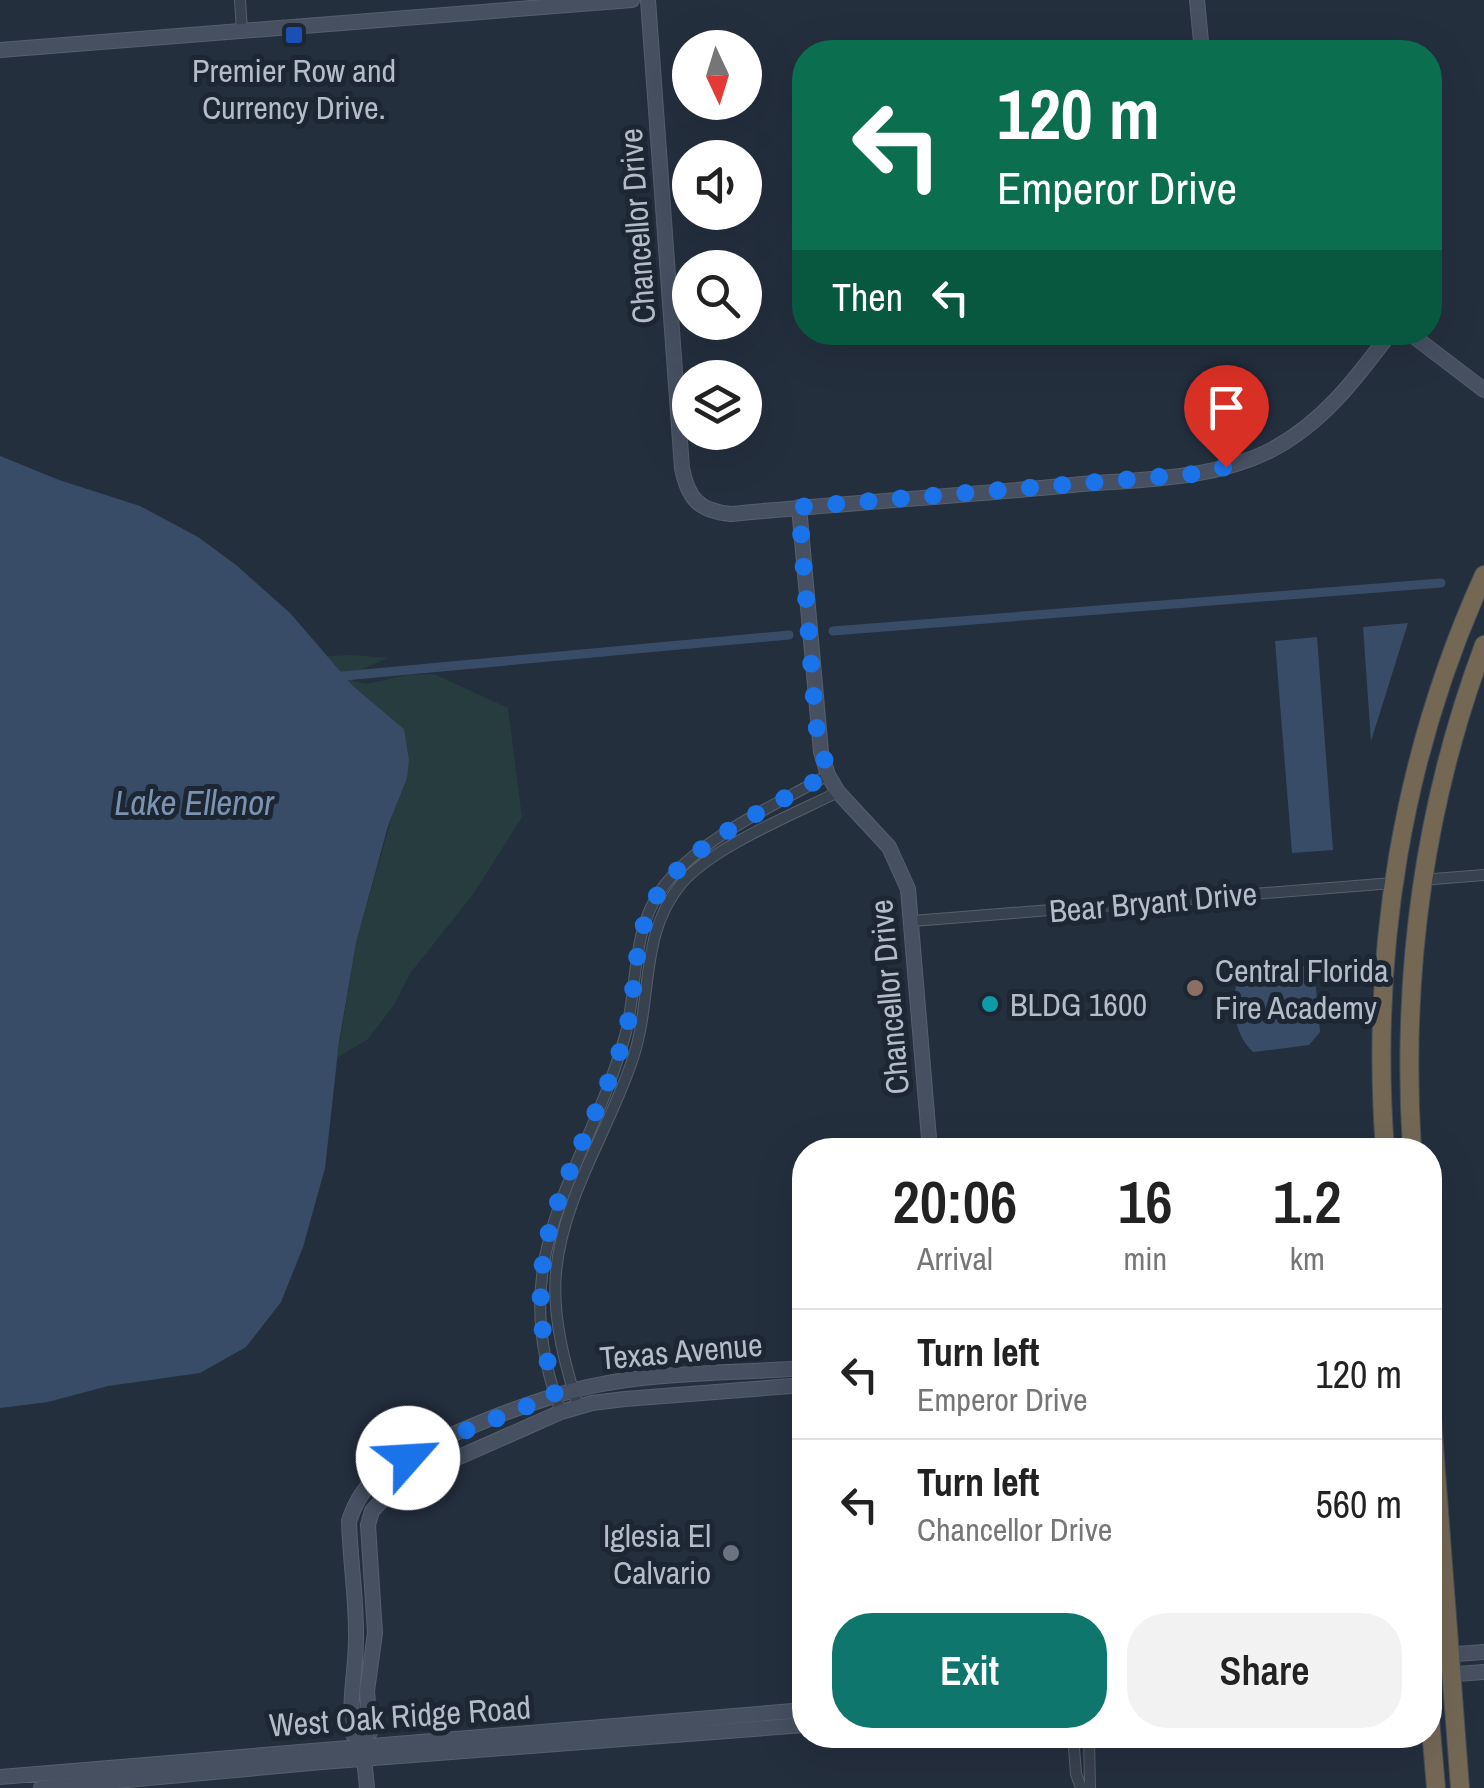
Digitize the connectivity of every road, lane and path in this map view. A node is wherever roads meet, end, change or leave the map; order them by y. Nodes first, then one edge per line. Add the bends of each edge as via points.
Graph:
1 (240, 0) edge
2 (632, 0) edge
3 (648, 0) edge
4 (1196, 0) edge
5 (242, 30) junction
6 (1201, 40) edge
7 (0, 50) edge
8 (1381, 345) edge
9 (1425, 345) edge
10 (1484, 390) edge
11 (799, 507) junction
12 (1484, 575) edge
13 (1484, 645) edge
14 (828, 774) junction
15 (838, 792) junction
16 (1403, 826) junction
17 (1484, 875) edge
18 (1421, 880) junction
19 (1394, 882) junction
20 (912, 921) junction
21 (1414, 934) junction
22 (929, 1138) edge
23 (1386, 1138) edge
24 (1411, 1138) edge
25 (792, 1369) edge
26 (623, 1382) junction
27 (792, 1386) edge
28 (573, 1390) junction
29 (555, 1395) junction
30 (625, 1399) junction
31 (578, 1407) junction
32 (561, 1412) junction
33 (442, 1440) junction
34 (452, 1458) junction
35 (386, 1469) junction
36 (396, 1485) junction
37 (367, 1542) junction
38 (349, 1544) junction
39 (374, 1621) junction
40 (356, 1622) junction
41 (1484, 1652) edge
42 (1442, 1655) edge
43 (1442, 1658) edge
44 (1484, 1672) edge
45 (1451, 1674) junction
46 (1442, 1675) edge
47 (367, 1691) junction
48 (350, 1692) junction
49 (792, 1711) edge
50 (647, 1723) junction
51 (792, 1726) edge
52 (618, 1740) junction
53 (363, 1748) junction
54 (1075, 1748) edge
55 (1090, 1748) edge
56 (1433, 1748) edge
57 (226, 1758) junction
58 (164, 1777) junction
59 (0, 1780) edge
60 (41, 1788) edge
61 (367, 1788) edge
62 (1081, 1788) edge
63 (1090, 1788) edge
64 (1436, 1788) edge
65 (1460, 1788) edge

1 - 5 street
2 - 5 street
3 - 11 street, Chancellor Drive via 686,490 711,512
4 - 6 street
5 - 7 street
8 - 11 street via 1308,426 1236,464 1193,474
9 - 10 street
11 - 14 street, Chancellor Drive via 816,725
12 - 16 highway via 1434,704
13 - 18 highway via 1446,762
14 - 15 street, Chancellor Drive
14 - 29 street via 694,855 647,913 625,1036 552,1220 544,1260 541,1319
15 - 20 street, Chancellor Drive via 901,867
15 - 28 street via 704,863 682,882 656,927 633,1058 559,1248 556,1309
16 - 18 highway
16 - 19 highway
17 - 18 street
18 - 21 highway
19 - 20 street, Bear Bryant Drive
19 - 21 highway
19 - 23 highway via 1381,1028
20 - 22 street, Chancellor Drive
21 - 24 highway
25 - 26 street, Texas Avenue
26 - 28 street, Texas Avenue
26 - 30 street
27 - 30 street, Texas Avenue
28 - 29 street, Texas Avenue
28 - 31 street
29 - 32 street
29 - 33 street, Texas Avenue
30 - 31 street, Texas Avenue
31 - 32 street, Texas Avenue
32 - 34 street, Texas Avenue
33 - 34 street
33 - 35 street, Texas Avenue
34 - 36 street, Texas Avenue
35 - 36 street
35 - 38 street, Texas Avenue via 354,1507
36 - 37 street, Texas Avenue via 372,1510
37 - 38 street
37 - 39 street, Texas Avenue
38 - 40 street, Texas Avenue
39 - 40 street
39 - 47 street, Texas Avenue
40 - 48 street, Texas Avenue
41 - 42 street
43 - 45 highway
44 - 45 street
45 - 46 street
45 - 65 highway
47 - 48 street
47 - 53 street, Texas Avenue via 370,1732
48 - 53 street, Texas Avenue via 353,1734
49 - 50 street, West Oak Ridge Road
50 - 52 street
50 - 53 street, West Oak Ridge Road
51 - 52 street, West Oak Ridge Road
52 - 53 street, West Oak Ridge Road
53 - 57 street, West Oak Ridge Road
53 - 58 street, West Oak Ridge Road
53 - 61 street, Texas Avenue
54 - 62 street
55 - 63 street
56 - 64 highway
57 - 58 street via 216,1765 168,1769
57 - 59 street, West Oak Ridge Road
58 - 60 street, West Oak Ridge Road

